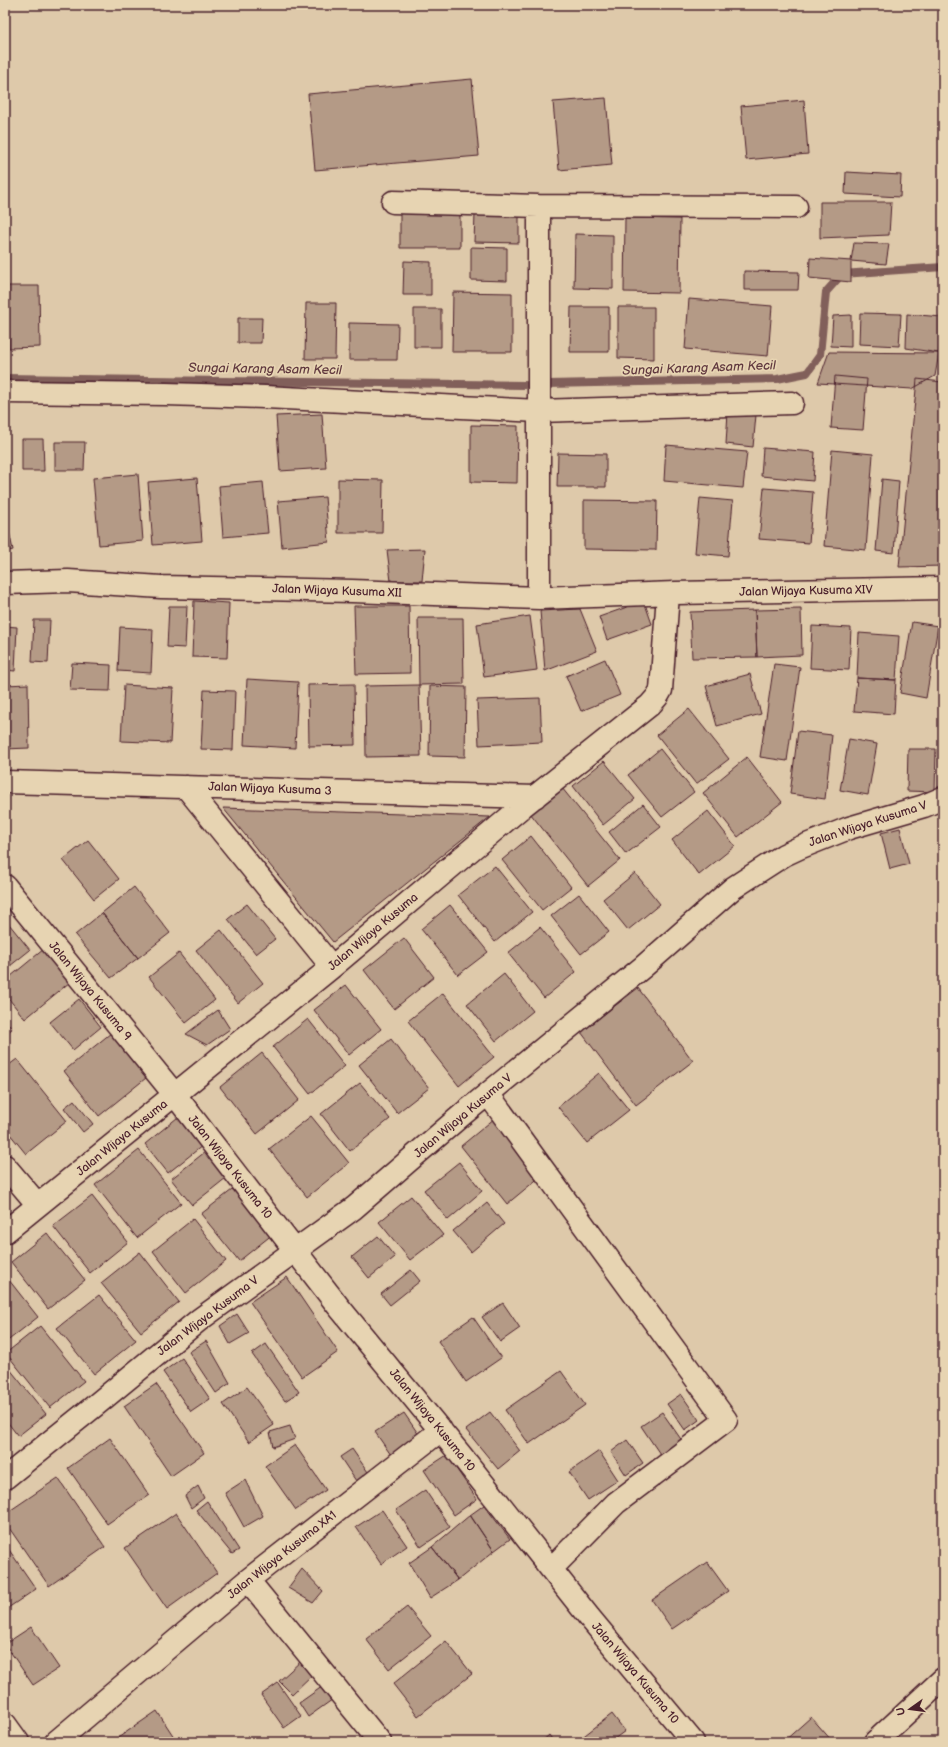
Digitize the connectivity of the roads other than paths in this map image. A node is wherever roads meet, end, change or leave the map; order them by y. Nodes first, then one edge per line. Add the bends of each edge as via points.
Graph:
1 (393, 202) dead end
2 (539, 206) junction
3 (796, 207) dead end
4 (5, 392) edge
5 (792, 402) dead end
6 (539, 411) junction
7 (5, 583) edge
8 (943, 588) edge
9 (668, 594) junction
10 (539, 598) junction
11 (5, 782) edge
12 (186, 787) junction
13 (535, 797) junction
14 (943, 798) edge
15 (5, 886) edge
16 (332, 967) junction
17 (488, 1094) junction
18 (175, 1095) junction
19 (5, 1166) edge
20 (38, 1205) junction
21 (5, 1232) edge
22 (296, 1250) junction
23 (441, 1430) junction
24 (5, 1478) edge
25 (551, 1569) junction
26 (248, 1580) junction
27 (943, 1679) edge
28 (5, 1724) edge
29 (18, 1742) edge
30 (56, 1742) edge
31 (380, 1742) edge
32 (693, 1742) edge
33 (875, 1742) edge

1 - 2 street
2 - 3 street
2 - 6 street
4 - 6 street via 250,396
5 - 6 street
6 - 10 street
7 - 10 street, Jalan Wijaya Kusuma XII via 68,581 161,587
8 - 9 street, Jalan Wijaya Kusuma XIV
9 - 10 street, Jalan Wijaya Kusuma XII
9 - 13 street, Jalan Wijaya Kusuma via 661,690 657,697
11 - 12 street, Jalan Wijaya Kusuma 3
12 - 13 street, Jalan Wijaya Kusuma 3
12 - 16 street
13 - 16 street, Jalan Wijaya Kusuma
14 - 17 street, Jalan Wijaya Kusuma V via 830,835 777,859 733,888 643,967
15 - 18 street, Jalan Wijaya Kusuma 9
16 - 18 street, Jalan Wijaya Kusuma
17 - 22 street, Jalan Wijaya Kusuma V via 354,1208
17 - 25 street via 726,1420 616,1503
18 - 20 street, Jalan Wijaya Kusuma
18 - 22 street, Jalan Wijaya Kusuma 10
19 - 20 street
20 - 21 street, Jalan Wijaya Kusuma
22 - 23 street, Jalan Wijaya Kusuma 10 via 338,1306
22 - 24 street, Jalan Wijaya Kusuma V via 199,1320
23 - 25 street, Jalan Wijaya Kusuma 10
23 - 26 street, Jalan Wijaya Kusuma XA1
25 - 32 street, Jalan Wijaya Kusuma 10
26 - 30 street, Jalan Wijaya Kusuma XA1
26 - 31 street
27 - 33 street
28 - 29 street

